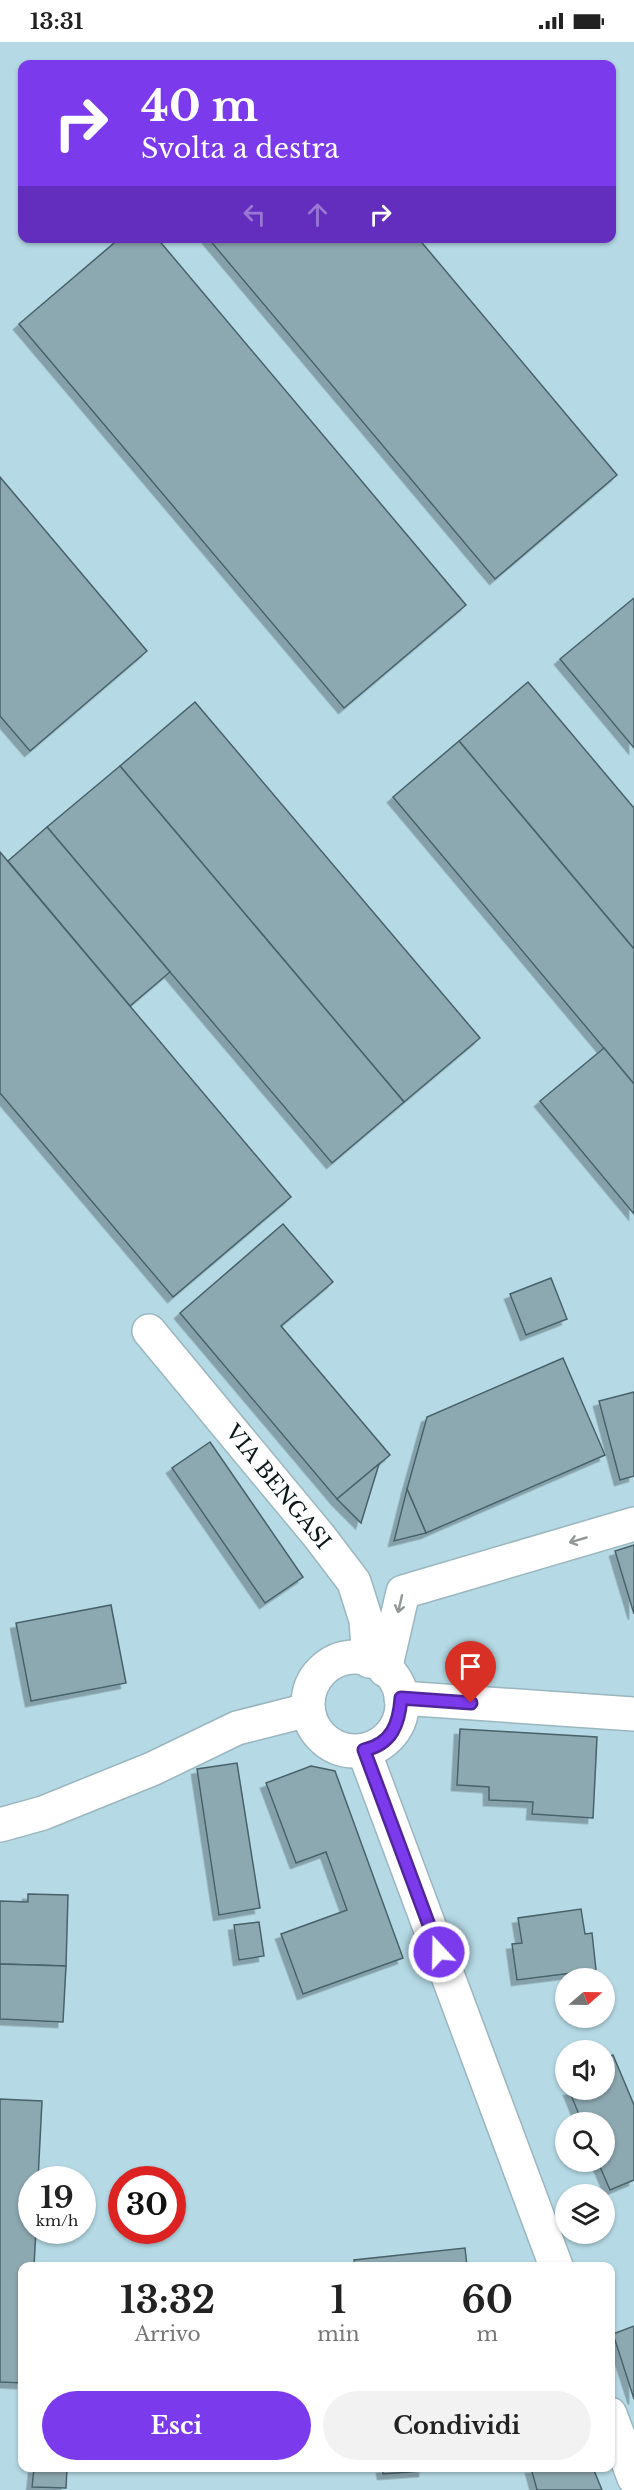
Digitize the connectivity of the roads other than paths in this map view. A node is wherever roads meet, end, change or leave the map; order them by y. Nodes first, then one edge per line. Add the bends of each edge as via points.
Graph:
1 (149, 1331) dead end
2 (634, 1524) edge
3 (377, 1665) junction
4 (401, 1698) junction
5 (308, 1710) junction
6 (634, 1714) edge
7 (364, 1750) junction
8 (0, 1825) edge
9 (555, 2262) edge
10 (615, 2427) edge
11 (634, 2478) edge

1 - 3 street, VIA BENGASI via 354,1582
2 -> 3 street via 403,1592
3 - 4 street via 394,1679
3 - 5 street via 359,1657 338,1660 321,1671 310,1689
4 - 6 street
4 - 7 street via 400,1719 389,1737
5 - 7 street via 315,1730 330,1745 350,1752
5 - 8 street via 237,1728 152,1769 43,1813
7 - 9 street
10 - 11 street

